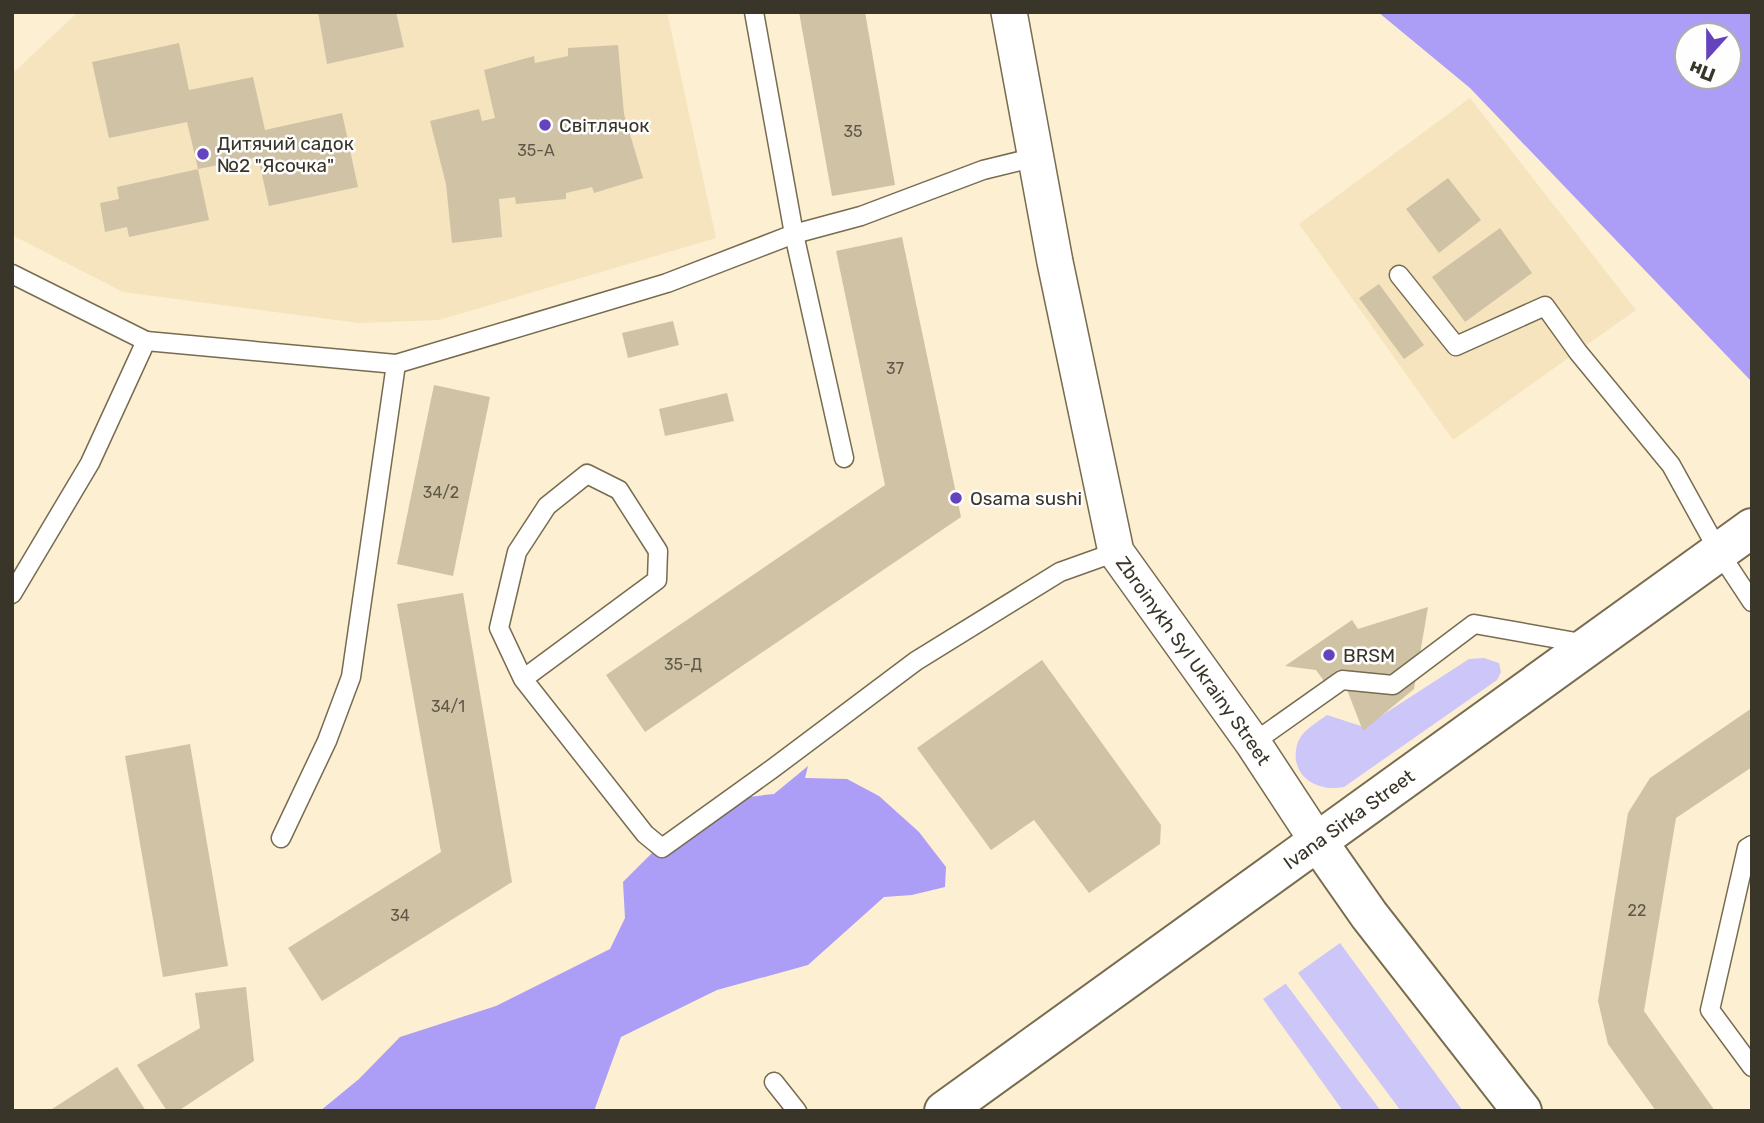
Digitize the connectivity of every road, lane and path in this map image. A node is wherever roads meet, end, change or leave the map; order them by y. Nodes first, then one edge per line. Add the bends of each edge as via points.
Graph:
1 (754, 12) edge
2 (1009, 12) edge
3 (1036, 157) junction
4 (794, 234) junction
5 (12, 274) edge
6 (1399, 275) dead end
7 (146, 341) junction
8 (396, 364) junction
9 (844, 457) dead end
10 (1752, 528) edge
11 (1116, 552) junction
12 (1719, 552) junction
13 (12, 594) edge
14 (1752, 602) edge
15 (1590, 645) junction
16 (523, 679) junction
17 (1253, 743) junction
18 (281, 838) dead end
19 (1318, 842) junction
20 (1752, 845) edge
21 (1752, 1067) edge
22 (774, 1082) dead end
23 (797, 1111) edge
24 (944, 1111) edge
25 (1522, 1111) edge

1 - 4 lane
2 - 3 street, Zbroinykh Syl Ukrainy Street
3 - 4 lane via 983,170 861,216
3 - 11 street, Zbroinykh Syl Ukrainy Street
4 - 8 lane via 667,284
4 - 9 lane
5 - 7 lane
6 - 12 lane via 1456,346 1545,306 1671,465
7 - 8 lane
7 - 13 lane via 90,463
8 - 18 lane via 351,677 327,741
10 - 12 street, Ivana Sirka Street
11 - 16 lane via 1060,572 916,661 662,848 645,834
11 - 17 street, Zbroinykh Syl Ukrainy Street
12 - 14 lane
12 - 15 street, Ivana Sirka Street
15 - 17 lane via 1474,624 1393,685 1342,680
15 - 19 street, Ivana Sirka Street
16 - 16 lane via 499,628 517,552 547,506 587,474 619,491 658,551 657,580
17 - 19 street, Zbroinykh Syl Ukrainy Street
19 - 24 street, Ivana Sirka Street
19 - 25 street, Zbroinykh Syl Ukrainy Street via 1368,915
20 - 21 lane via 1747,848 1710,1010
22 - 23 lane

